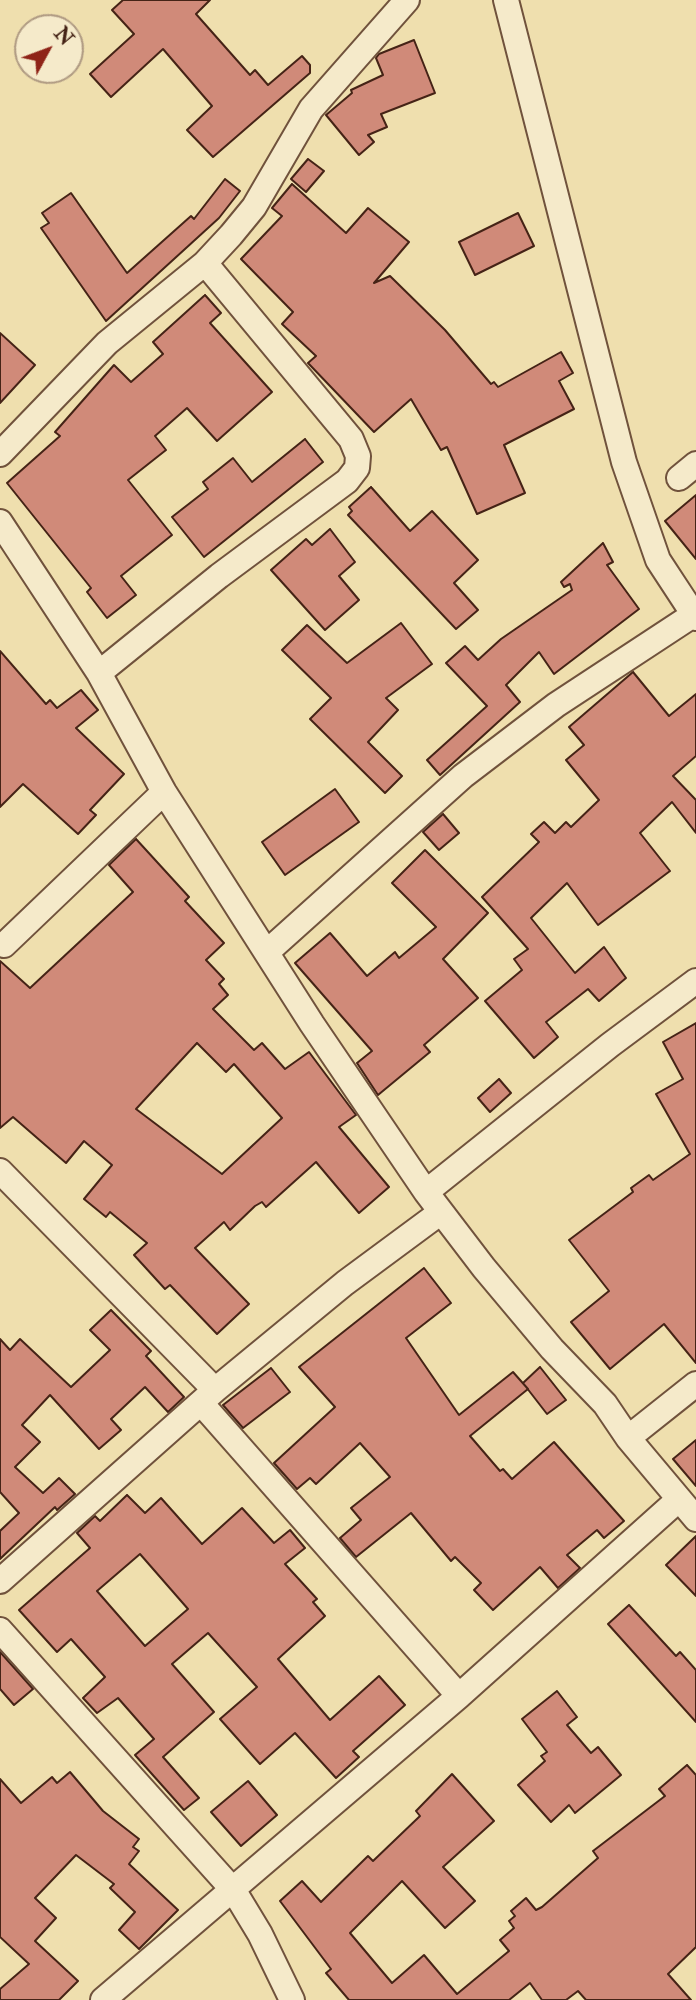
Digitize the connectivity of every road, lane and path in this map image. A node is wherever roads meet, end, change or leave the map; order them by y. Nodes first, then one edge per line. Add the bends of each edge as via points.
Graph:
1 (407, 0) edge
2 (506, 0) edge
3 (205, 263) junction
4 (0, 454) edge
5 (0, 522) edge
6 (694, 617) edge
7 (99, 673) junction
8 (164, 792) junction
9 (4, 946) dead end
10 (267, 952) junction
11 (696, 981) edge
12 (0, 1171) edge
13 (426, 1192) junction
14 (441, 1212) junction
15 (696, 1384) edge
16 (208, 1397) junction
17 (628, 1438) junction
18 (678, 1500) junction
19 (696, 1519) edge
20 (0, 1581) edge
21 (0, 1630) edge
22 (459, 1696) junction
23 (234, 1891) junction
24 (103, 2000) edge
25 (292, 2000) edge

1 - 3 street via 311,109 254,207
2 - 6 street via 624,462 658,561
3 - 4 street via 107,343
3 - 7 street via 351,439 357,468 347,481
5 - 7 street
6 - 10 street via 556,705 463,776
7 - 8 street
8 - 9 street
8 - 10 street
10 - 13 street
11 - 13 street
12 - 16 street
13 - 14 street
14 - 16 street via 345,1283
14 - 17 street via 552,1349 605,1404
15 - 17 street
16 - 20 street
16 - 22 street
17 - 18 street
18 - 19 street
18 - 22 street
21 - 23 street
22 - 23 street
23 - 24 street
23 - 25 street

